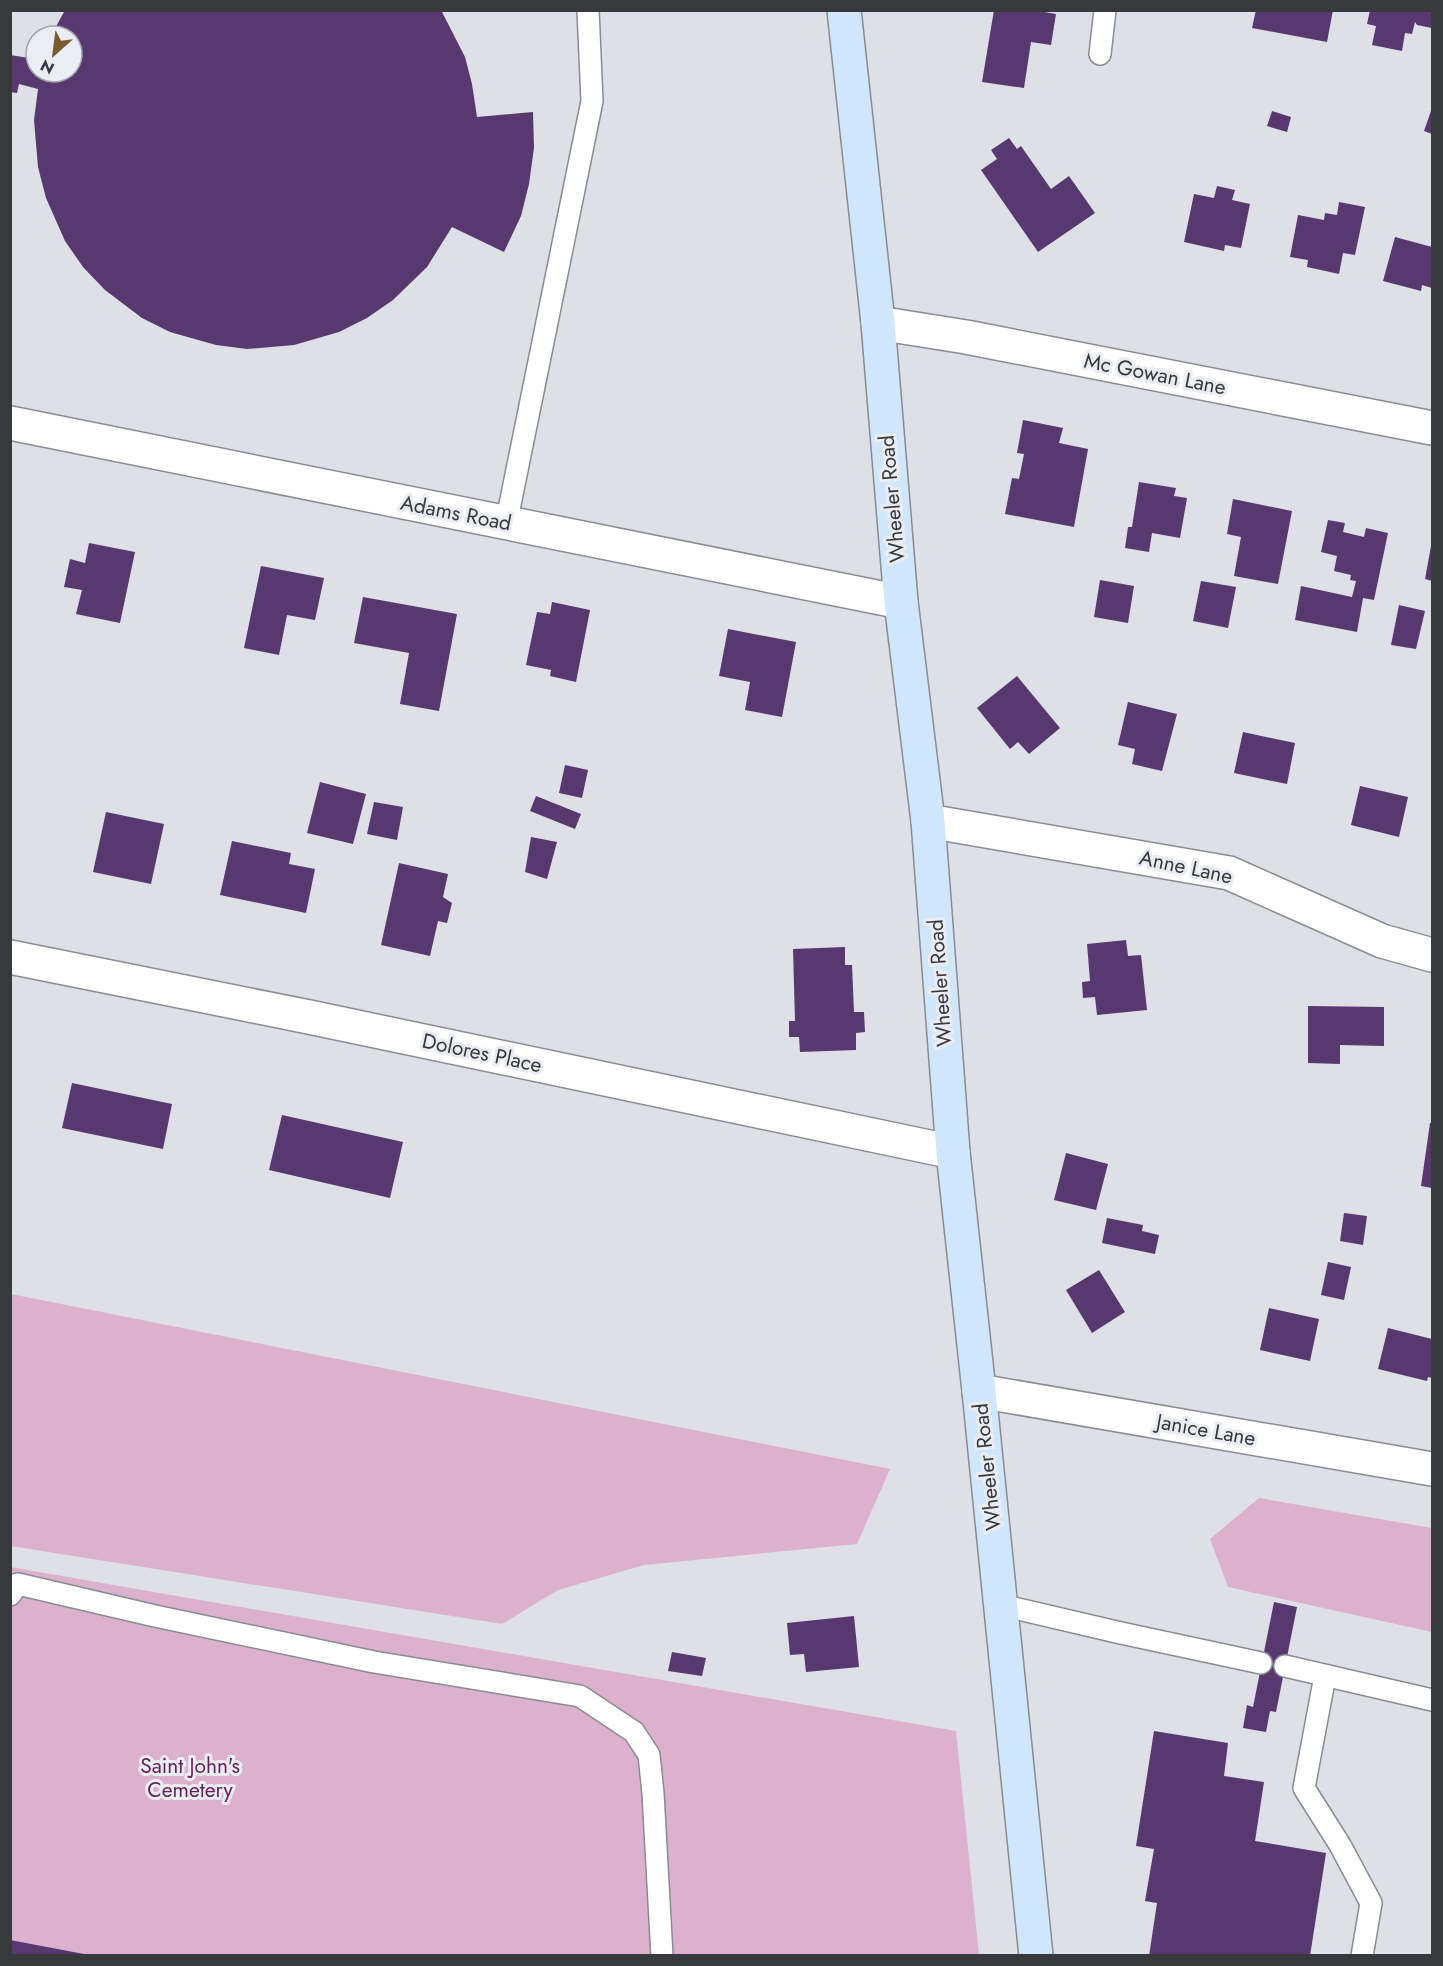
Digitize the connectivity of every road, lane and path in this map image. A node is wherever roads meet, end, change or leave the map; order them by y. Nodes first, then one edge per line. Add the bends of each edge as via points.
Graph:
1 (588, 10) edge
2 (844, 10) edge
3 (1105, 10) edge
4 (1100, 54) dead end
5 (878, 323) junction
6 (10, 423) edge
7 (1432, 428) edge
8 (506, 524) junction
9 (901, 602) junction
10 (928, 821) junction
11 (1432, 956) edge
12 (10, 957) edge
13 (953, 1152) junction
14 (980, 1391) junction
15 (1432, 1469) edge
16 (10, 1595) edge
17 (1001, 1605) junction
18 (1261, 1663) dead end
19 (1286, 1666) dead end
20 (1325, 1676) junction
21 (1432, 1700) edge
22 (662, 1956) edge
23 (1036, 1956) edge
24 (1362, 1956) edge

1 - 8 lane via 592,101
2 - 5 main road, Wheeler Road
3 - 4 lane
5 - 7 street, Mc Gowan Lane
5 - 9 main road, Wheeler Road
6 - 8 street, Adams Road
8 - 9 street, Adams Road
9 - 10 main road, Wheeler Road
10 - 11 street, Anne Lane via 1229,873 1382,941
10 - 13 main road, Wheeler Road
12 - 13 street, Dolores Place
13 - 14 main road, Wheeler Road
14 - 15 street, Janice Lane
14 - 17 main road, Wheeler Road
16 - 22 lane via 18,1584 374,1662 580,1696 634,1732 649,1755
17 - 18 lane
17 - 23 main road, Wheeler Road
19 - 20 lane
20 - 21 lane
20 - 24 lane via 1304,1788 1371,1903

